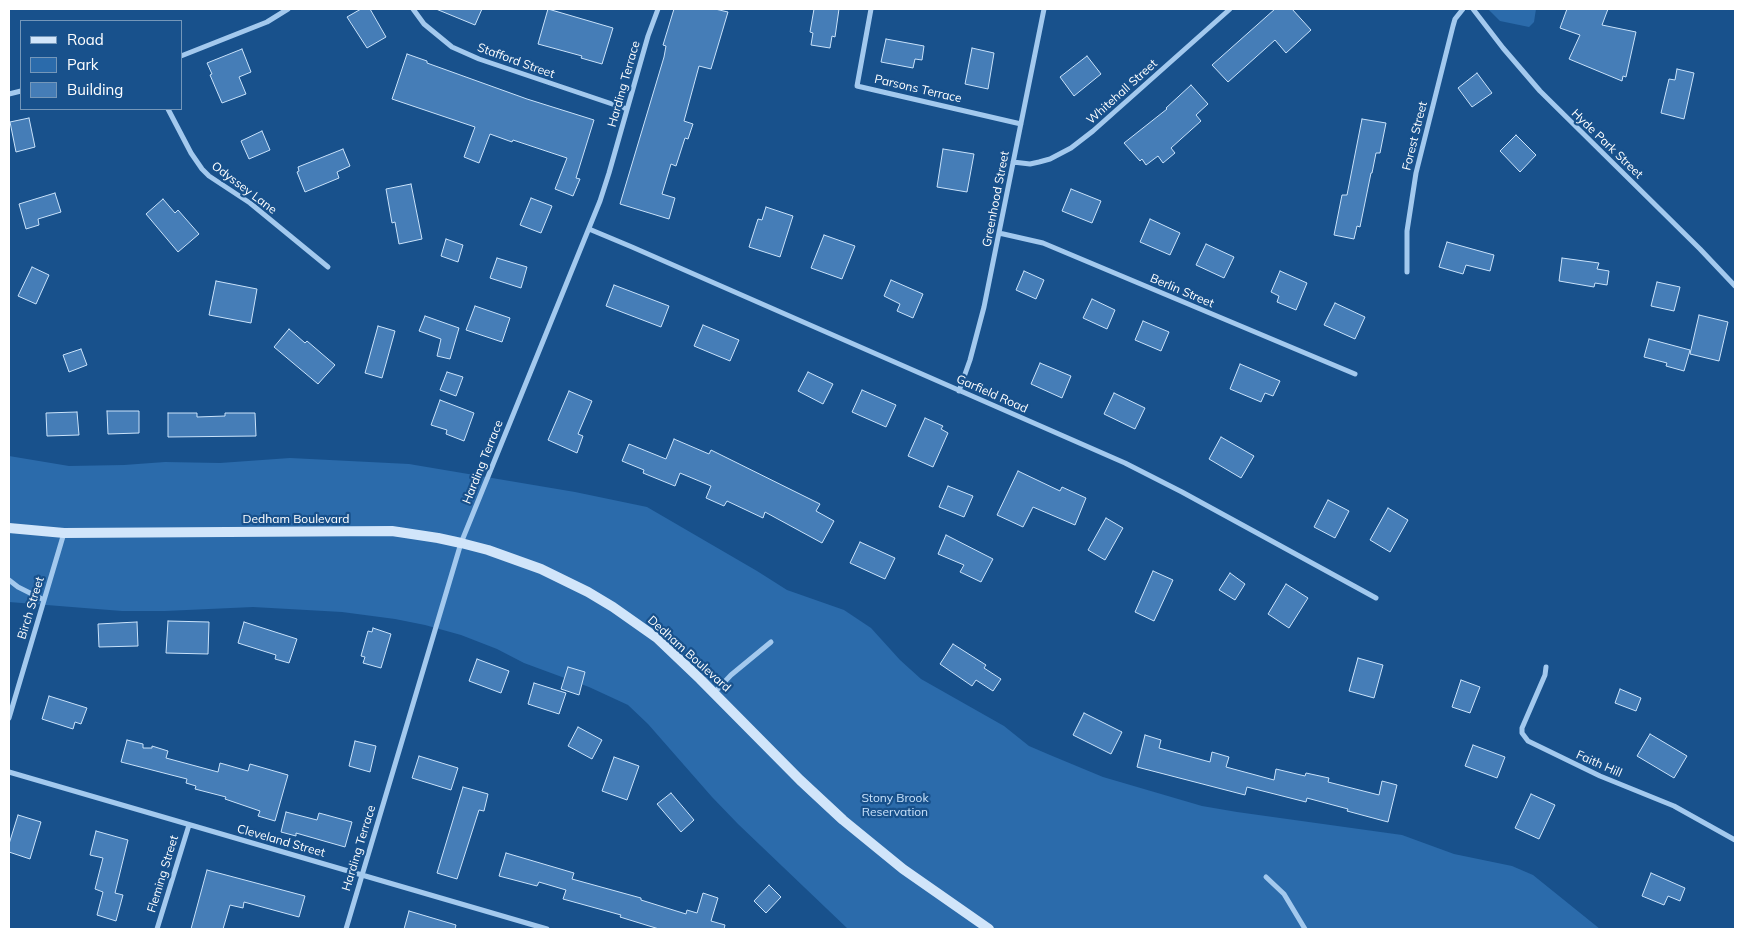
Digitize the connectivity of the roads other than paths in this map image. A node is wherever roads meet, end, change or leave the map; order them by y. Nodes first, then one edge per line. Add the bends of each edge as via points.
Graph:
1 (288, 9) edge
2 (413, 9) edge
3 (658, 9) edge
4 (871, 9) edge
5 (1044, 9) edge
6 (1230, 9) edge
7 (1462, 9) edge
8 (1473, 9) edge
9 (182, 56) edge
10 (627, 109) junction
11 (169, 110) edge
12 (1021, 124) junction
13 (1013, 162) junction
14 (589, 229) junction
15 (999, 233) junction
16 (328, 268) dead end
17 (1407, 272) dead end
18 (1735, 286) edge
19 (1356, 374) dead end
20 (959, 391) junction
21 (9, 528) edge
22 (64, 533) junction
23 (461, 543) junction
24 (9, 580) edge
25 (1376, 598) dead end
26 (44, 600) junction
27 (771, 642) dead end
28 (1546, 667) dead end
29 (714, 693) junction
30 (9, 718) edge
31 (9, 772) edge
32 (189, 825) junction
33 (1735, 840) edge
34 (362, 875) junction
35 (1266, 876) dead end
36 (157, 929) edge
37 (346, 929) edge
38 (547, 929) edge
39 (989, 929) edge
40 (1305, 929) edge

1 - 9 street via 267,22
2 - 10 street, Stafford Street via 424,24 452,47
3 - 10 street, Harding Terrace
4 - 12 street, Parsons Terrace via 857,86
5 - 12 street, Greenhood Street
6 - 13 street, Whitehall Street via 1071,148 1040,162
7 - 17 street, Forest Street via 1453,26 1416,173 1407,231
8 - 18 street, Hyde Park Street via 1540,91
10 - 14 street, Harding Terrace via 610,173
11 - 16 street, Odyssey Lane via 191,153 209,176 250,204
12 - 13 street, Greenhood Street
13 - 15 street, Greenhood Street
14 - 20 street, Garfield Road
14 - 23 street, Harding Terrace
15 - 19 street, Berlin Street via 1043,243
15 - 20 street, Greenhood Street via 980,326
20 - 25 street, Garfield Road via 1162,481
21 - 22 main road, Dedham Boulevard
22 - 23 main road, Dedham Boulevard via 369,530 416,534
22 - 26 street, Birch Street
23 - 29 main road, Dedham Boulevard via 541,569 588,592 656,638
23 - 34 street, Harding Terrace
24 - 26 street
26 - 30 street, Birch Street
27 - 29 street
28 - 33 street, Faith Hill via 1522,728 1528,742 1674,806
29 - 39 main road, Dedham Boulevard via 800,780 873,845
31 - 32 street, Cleveland Street
32 - 34 street, Cleveland Street
32 - 36 street, Fleming Street
34 - 37 street, Harding Terrace
34 - 38 street, Cleveland Street
35 - 40 street via 1284,894

